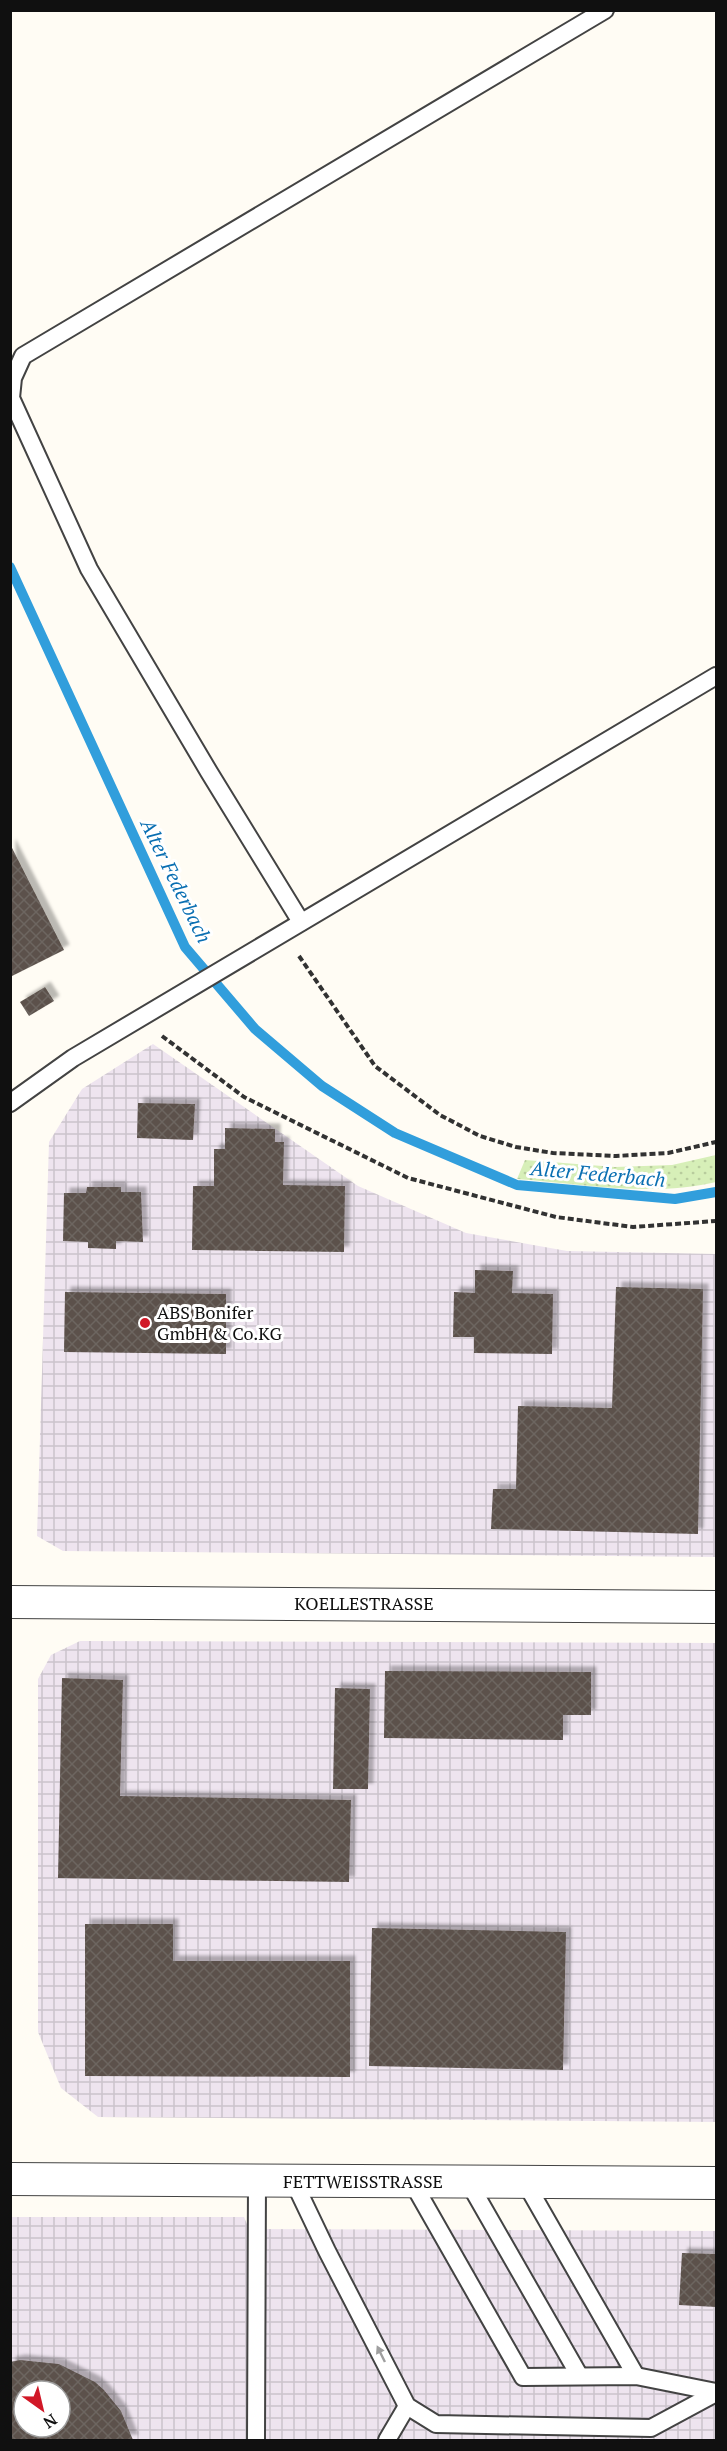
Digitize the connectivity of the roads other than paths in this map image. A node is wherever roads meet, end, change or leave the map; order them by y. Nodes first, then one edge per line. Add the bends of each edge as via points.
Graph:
1 (605, 10) edge
2 (717, 676) edge
3 (301, 922) junction
4 (10, 1103) edge
5 (10, 1602) edge
6 (717, 1607) edge
7 (10, 2179) edge
8 (257, 2181) junction
9 (294, 2182) junction
10 (412, 2182) junction
11 (525, 2182) junction
12 (469, 2183) junction
13 (717, 2183) edge
14 (579, 2376) junction
15 (636, 2376) junction
16 (717, 2392) edge
17 (407, 2406) junction
18 (256, 2440) edge
19 (387, 2440) edge

1 - 3 lane via 23,356 13,378 11,398 89,569
2 - 3 lane
3 - 4 lane via 73,1058
5 - 6 street, KOELLESTRASSE
7 - 8 street, FETTWEISSTRASSE
8 - 9 street, FETTWEISSTRASSE
8 - 18 lane
9 - 10 street, FETTWEISSTRASSE
17 -> 9 lane
10 - 12 street, FETTWEISSTRASSE
10 - 14 lane via 523,2377
11 - 12 street, FETTWEISSTRASSE
11 - 13 street, FETTWEISSTRASSE
11 - 15 lane
12 - 14 lane
14 - 15 lane
15 - 16 lane
16 - 17 lane via 651,2428 436,2424
17 - 19 lane

